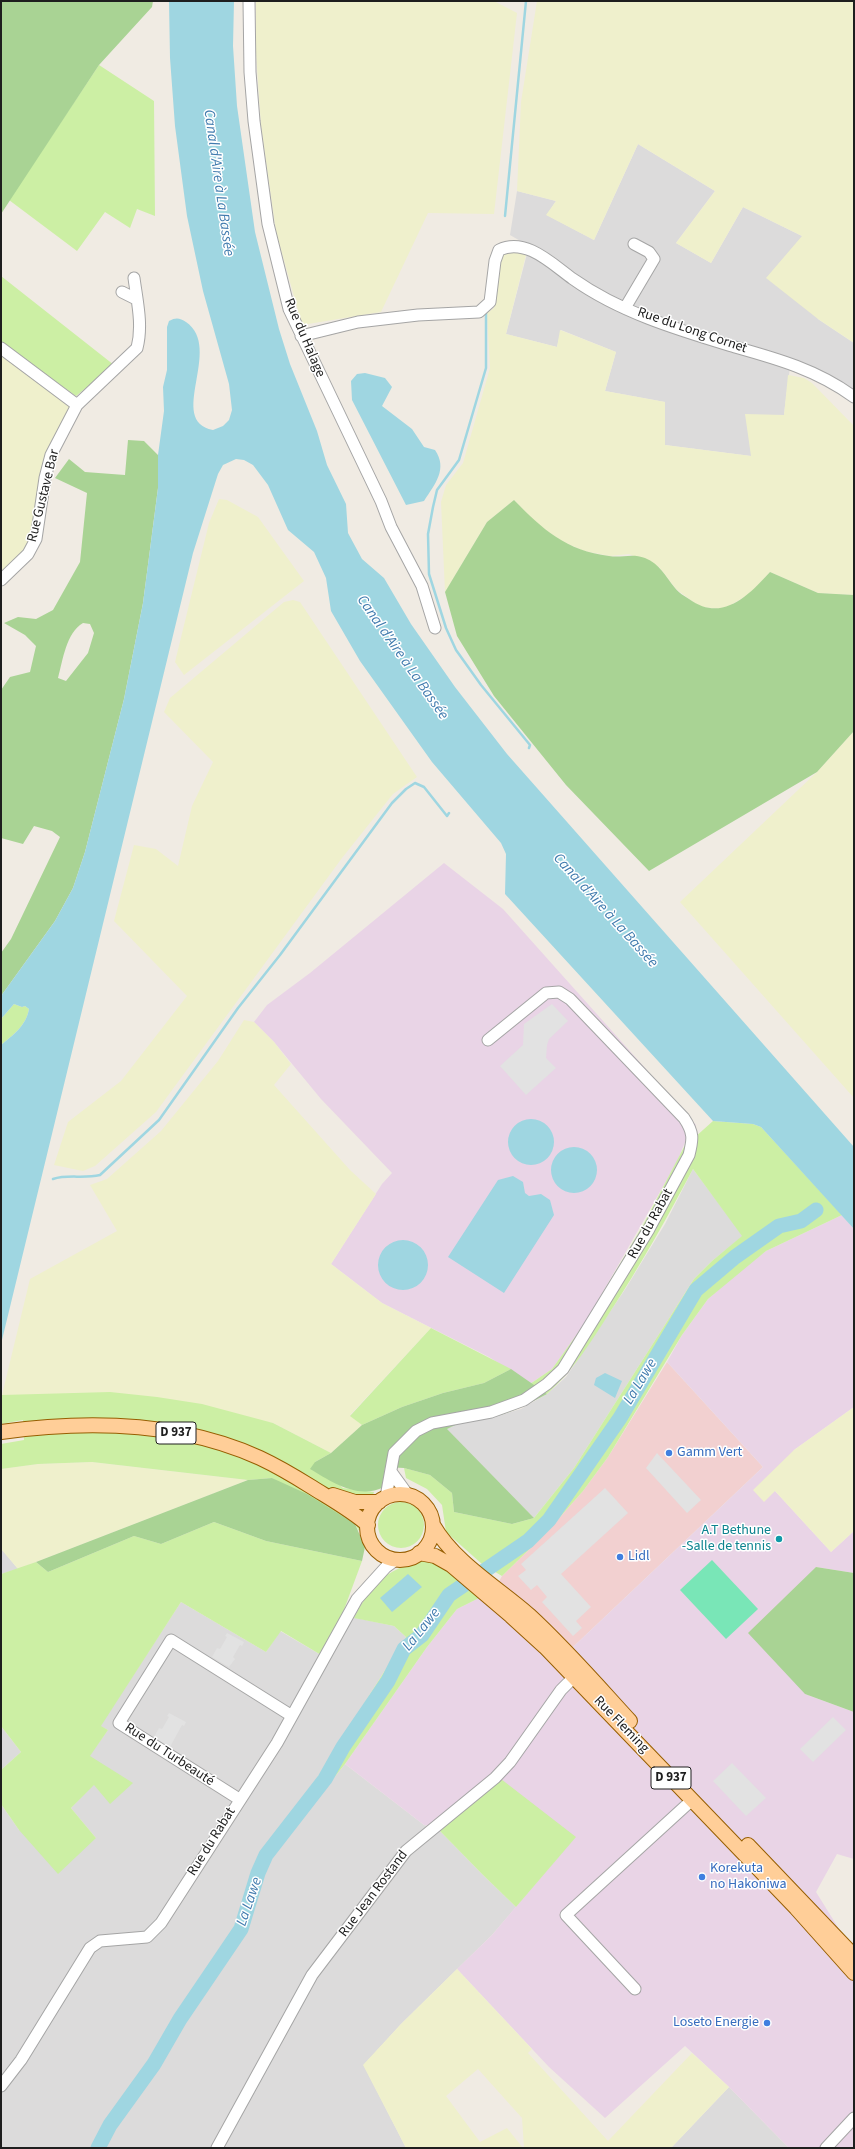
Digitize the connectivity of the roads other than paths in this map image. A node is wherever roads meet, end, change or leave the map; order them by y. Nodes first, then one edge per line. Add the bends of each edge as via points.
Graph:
1 (249, 1) edge
2 (634, 244) dead end
3 (134, 278) dead end
4 (122, 292) dead end
5 (136, 299) junction
6 (625, 308) junction
7 (301, 336) junction
8 (1, 348) edge
9 (854, 396) edge
10 (77, 405) junction
11 (1, 580) edge
12 (435, 628) dead end
13 (488, 1040) dead end
14 (1, 1432) edge
15 (392, 1473) junction
16 (315, 1489) junction
17 (408, 1495) junction
18 (382, 1499) junction
19 (368, 1525) junction
20 (433, 1526) junction
21 (419, 1553) junction
22 (397, 1559) junction
23 (468, 1572) junction
24 (485, 1585) junction
25 (575, 1676) junction
26 (292, 1716) junction
27 (239, 1799) junction
28 (692, 1800) junction
29 (854, 1956) edge
30 (854, 1973) edge
31 (635, 1989) dead end
32 (1, 2086) edge
33 (854, 2118) edge
34 (217, 2148) edge
35 (826, 2148) edge

1 - 7 street, Rue du Halage via 254,121 268,224 288,309
2 - 6 street via 649,252 654,259
3 - 5 street, Rue Gustave Bar
4 - 5 street
5 - 10 street, Rue Gustave Bar via 139,315 137,348
6 - 7 street, Rue du Long Cornet via 592,293 524,246 509,245 499,250 495,261 490,302 479,312 418,315 358,322
6 - 9 street, Rue du Long Cornet via 680,330 794,364 833,381
7 - 12 street, Rue du Halage via 422,586
8 - 10 street
10 - 11 street, Rue Gustave Bar via 51,455 36,539 28,554
13 - 15 street, Rue du Rabat via 546,993 559,992 570,999 684,1118 691,1129 692,1143 649,1230 563,1369 524,1400 491,1412 432,1423 416,1431 394,1453
14 - 16 main road, D 937 via 97,1425 190,1435 260,1458
15 - 17 street
15 - 18 street, Rue du Rabat
16 - 18 main road, D 937 via 355,1502
16 - 19 main road, D 937
17 - 18 main road via 397,1494
17 - 20 main road via 426,1506
18 - 19 main road via 373,1509
19 - 22 main road via 375,1548
20 - 21 main road via 430,1541
20 - 23 main road, Rue Fleming / D 937
21 - 22 main road via 412,1557
21 - 23 main road, Rue Fleming / D 937 via 435,1556
22 - 26 street, Rue du Rabat via 386,1567 357,1599
23 - 24 main road, Rue Fleming / D 937
24 - 25 main road, Rue Fleming / D 937
24 - 29 main road, Rue Fleming / D 937 via 530,1616 585,1670 680,1776
25 - 28 main road, Rue Fleming / D 937
25 - 34 street, Rue Jean Rostand via 561,1690 510,1762 495,1778 406,1851 312,1975 236,2118
26 - 27 street, Rue du Rabat
26 - 27 street, Rue du Turbeauté via 172,1640 119,1724
27 - 32 street, Rue du Rabat via 161,1923 147,1937 100,1942 90,1948 22,2060
28 - 30 main road, Rue Fleming / D 937 via 796,1908
28 - 31 street via 566,1915
33 - 35 street

